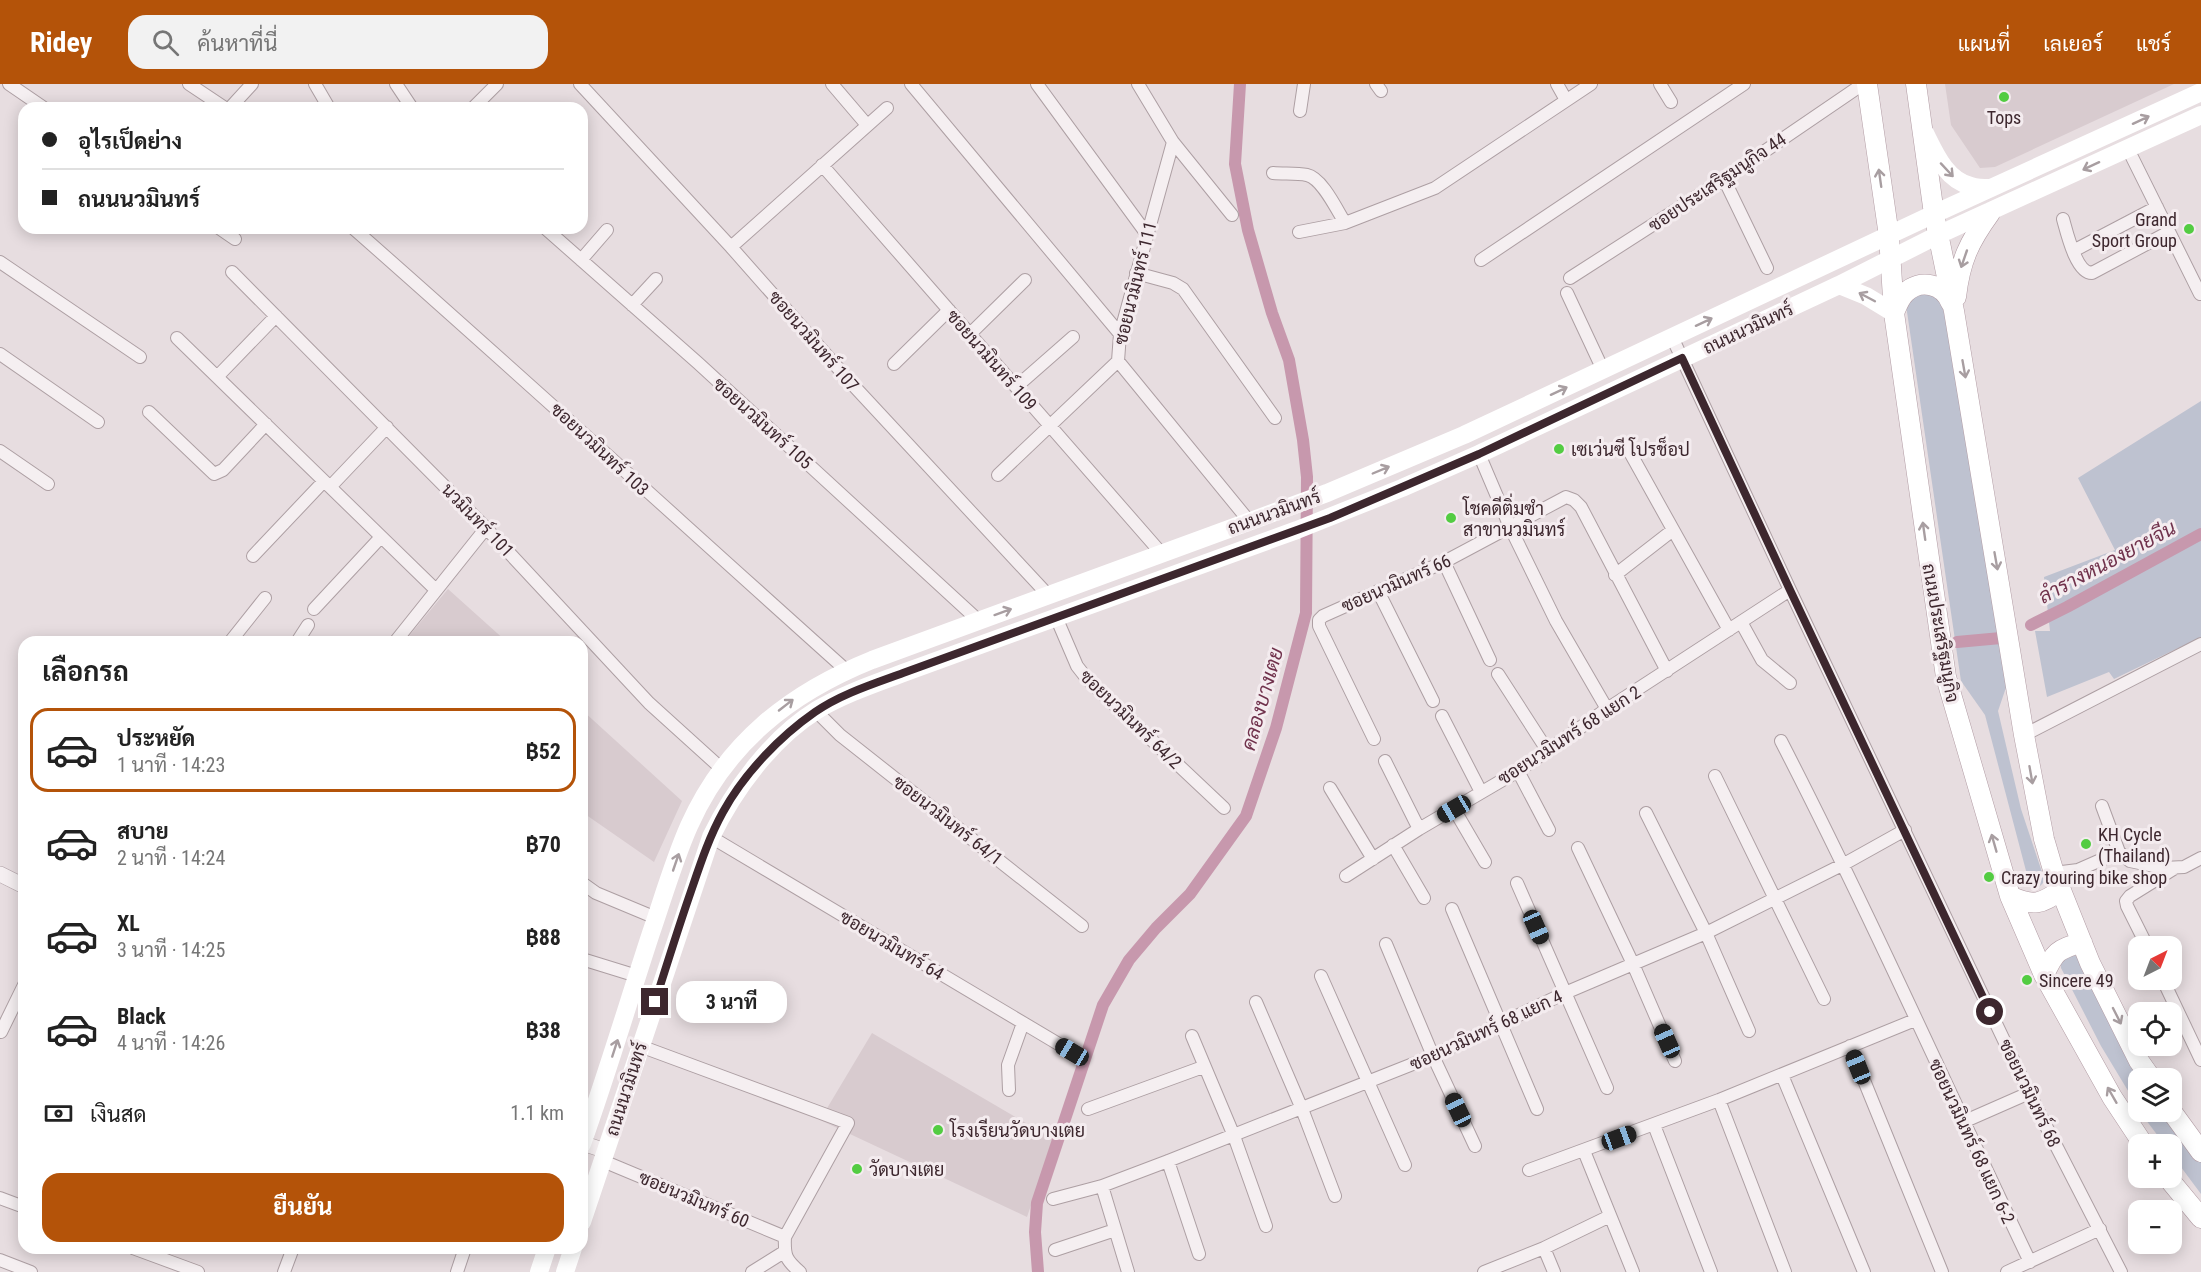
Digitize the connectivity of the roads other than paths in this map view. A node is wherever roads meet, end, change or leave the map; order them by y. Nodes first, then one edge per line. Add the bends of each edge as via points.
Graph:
1 (9, 84) edge
2 (189, 84) edge
3 (252, 84) edge
4 (315, 84) edge
5 (396, 84) edge
6 (580, 84) edge
7 (832, 84) edge
8 (911, 84) edge
9 (1037, 84) edge
10 (1137, 84) edge
11 (1304, 84) edge
12 (1557, 84) edge
13 (1591, 84) edge
14 (1660, 84) edge
15 (1744, 84) edge
16 (1865, 84) edge
17 (1916, 84) edge
18 (492, 86) edge
19 (2201, 92) edge
20 (1566, 100) junction
21 (35, 102) edge
22 (216, 102) edge
23 (236, 102) edge
24 (323, 102) edge
25 (408, 102) edge
26 (478, 102) edge
27 (1671, 102) dead end
28 (887, 108) dead end
29 (1300, 111) dead end
30 (2201, 115) edge
31 (867, 125) junction
32 (1922, 126) junction
33 (1173, 142) junction
34 (2128, 149) junction
35 (822, 165) junction
36 (1273, 173) dead end
37 (1724, 179) junction
38 (1993, 188) junction
39 (2157, 207) junction
40 (1990, 213) junction
41 (1934, 214) junction
42 (1232, 215) dead end
43 (2063, 219) dead end
44 (1345, 223) junction
45 (607, 230) dead end
46 (1299, 232) dead end
47 (2169, 232) junction
48 (1146, 233) junction
49 (228, 234) edge
50 (360, 234) edge
51 (552, 234) edge
52 (1938, 235) junction
53 (1889, 236) junction
54 (235, 239) dead end
55 (731, 247) junction
56 (2073, 251) junction
57 (1891, 259) junction
58 (581, 260) junction
59 (1481, 260) dead end
60 (0, 262) edge
61 (1767, 268) dead end
62 (232, 272) dead end
63 (1136, 273) junction
64 (1570, 278) dead end
65 (656, 279) dead end
66 (1025, 280) dead end
67 (1839, 285) junction
68 (1567, 293) dead end
69 (2200, 294) edge
70 (632, 305) junction
71 (949, 310) junction
72 (1954, 311) junction
73 (1894, 314) junction
74 (276, 316) junction
75 (1120, 333) junction
76 (970, 334) junction
77 (1073, 337) dead end
78 (1672, 337) junction
79 (177, 338) dead end
80 (0, 354) edge
81 (140, 357) dead end
82 (1682, 358) junction
83 (1118, 361) junction
84 (894, 364) dead end
85 (1603, 370) junction
86 (217, 377) junction
87 (1016, 387) junction
88 (149, 412) dead end
89 (1275, 418) dead end
90 (98, 422) dead end
91 (266, 424) junction
92 (1050, 425) junction
93 (387, 427) junction
94 (1627, 447) dead end
95 (0, 452) edge
96 (1479, 454) junction
97 (998, 475) dead end
98 (48, 484) dead end
99 (327, 484) junction
100 (1249, 521) junction
101 (1510, 527) junction
102 (486, 528) junction
103 (1673, 530) junction
104 (381, 537) junction
105 (1162, 554) junction
106 (253, 556) dead end
107 (1444, 562) junction
108 (1615, 574) junction
109 (436, 590) junction
110 (1790, 590) junction
111 (1378, 591) junction
112 (1050, 596) junction
113 (265, 598) dead end
114 (314, 609) dead end
115 (1056, 617) junction
116 (979, 621) junction
117 (1741, 622) junction
118 (308, 625) dead end
119 (1729, 630) junction
120 (238, 636) edge
121 (301, 636) edge
122 (400, 636) edge
123 (587, 636) edge
124 (588, 638) edge
125 (2201, 645) edge
126 (1490, 660) dead end
127 (846, 670) junction
128 (1667, 671) junction
129 (1498, 674) dead end
130 (1790, 683) dead end
131 (1433, 701) dead end
132 (1607, 709) junction
133 (816, 711) junction
134 (1442, 716) dead end
135 (2024, 735) junction
136 (1374, 739) dead end
137 (1781, 741) dead end
138 (1547, 750) junction
139 (1385, 760) dead end
140 (723, 770) junction
141 (1518, 771) junction
142 (1715, 776) dead end
143 (1330, 789) dead end
144 (1481, 792) junction
145 (2102, 806) dead end
146 (1224, 808) dead end
147 (1454, 809) junction
148 (1646, 813) dead end
149 (1419, 829) junction
150 (1549, 830) dead end
151 (1905, 830) junction
152 (711, 837) junction
153 (1394, 845) junction
154 (1578, 848) dead end
155 (2119, 852) junction
156 (2201, 858) edge
157 (1373, 859) junction
158 (1485, 862) dead end
159 (1844, 864) junction
160 (2176, 867) junction
161 (0, 874) edge
162 (1346, 876) dead end
163 (2058, 881) junction
164 (18, 883) edge
165 (1517, 883) dead end
166 (588, 887) edge
167 (2010, 896) junction
168 (1776, 897) junction
169 (1424, 898) dead end
170 (1452, 909) dead end
171 (656, 918) junction
172 (1082, 926) dead end
173 (1706, 933) junction
174 (2142, 936) edge
175 (2082, 942) junction
176 (1386, 944) dead end
177 (588, 962) edge
178 (1633, 964) junction
179 (2044, 975) junction
180 (637, 976) junction
181 (1321, 976) dead end
182 (2168, 990) edge
183 (1565, 993) junction
184 (18, 997) edge
185 (1824, 999) dead end
186 (1256, 1002) dead end
187 (1915, 1020) junction
188 (1023, 1023) junction
189 (1501, 1023) junction
190 (1749, 1031) dead end
191 (1, 1032) edge
192 (1192, 1036) dead end
193 (640, 1046) junction
194 (1850, 1046) junction
195 (1072, 1052) dead end
196 (1433, 1056) junction
197 (2201, 1060) edge
198 (1675, 1061) dead end
199 (1203, 1067) junction
200 (2144, 1068) edge
201 (1782, 1075) junction
202 (1367, 1082) junction
203 (1607, 1088) dead end
204 (1009, 1090) dead end
205 (2029, 1093) junction
206 (1719, 1100) junction
207 (590, 1107) edge
208 (1088, 1108) dead end
209 (1302, 1109) junction
210 (1537, 1109) dead end
211 (1963, 1122) junction
212 (2179, 1122) edge
213 (1654, 1125) junction
214 (2136, 1134) edge
215 (1234, 1136) junction
216 (1475, 1146) dead end
217 (588, 1147) edge
218 (1584, 1151) junction
219 (2201, 1152) edge
220 (604, 1156) junction
221 (1168, 1161) junction
222 (1405, 1165) dead end
223 (1529, 1170) dead end
224 (1102, 1186) junction
225 (2176, 1188) edge
226 (1335, 1196) dead end
227 (0, 1198) edge
228 (1053, 1199) dead end
229 (588, 1204) edge
230 (18, 1206) edge
231 (1610, 1216) junction
232 (2201, 1218) edge
233 (1266, 1226) dead end
234 (2100, 1229) junction
235 (1115, 1230) junction
236 (786, 1237) junction
237 (1544, 1248) junction
238 (1055, 1250) dead end
239 (784, 1252) junction
240 (149, 1254) edge
241 (291, 1254) edge
242 (463, 1254) edge
243 (546, 1254) edge
244 (571, 1254) edge
245 (1199, 1254) dead end
246 (0, 1260) edge
247 (2030, 1262) junction
248 (31, 1272) edge
249 (198, 1272) edge
250 (284, 1272) edge
251 (457, 1272) edge
252 (539, 1272) edge
253 (565, 1272) edge
254 (752, 1272) edge
255 (800, 1272) edge
256 (1128, 1272) edge
257 (1485, 1272) edge
258 (1554, 1272) edge
259 (1633, 1272) edge
260 (1711, 1272) edge
261 (1785, 1272) edge
262 (1864, 1272) edge
263 (1942, 1272) edge
264 (2007, 1272) edge
265 (2121, 1272) edge

1 - 21 street
2 - 22 street
3 - 23 street
4 - 24 street
5 - 25 street
6 - 55 street, ซอยนวมินทร์ 107
7 - 31 street
8 - 75 street
9 - 48 street
10 - 33 street
11 - 29 street
12 - 20 street
13 - 20 street
14 - 27 street
15 - 59 street
16 - 37 street, ซอยประเสริฐมนูกิจ 44
53 -> 16 main road, ถนนประเสริฐมนูกิจ
17 - 32 main road
18 - 26 street
38 -> 19 main road, ถนนนวมินทร์
20 - 44 street via 1435,188
28 - 31 street
30 - 34 main road, ถนนนวมินทร์
31 - 35 street
32 -> 38 main road via 1942,166 1955,178 1970,186
32 - 41 main road
33 - 42 street
33 - 48 street, ซอยนวมินทร์ 111
34 - 39 street
34 -> 40 main road, ถนนนวมินทร์
35 - 55 street
35 - 71 street, ซอยนวมินทร์ 109
36 - 44 street via 1314,177
37 - 61 street
37 - 64 street, ซอยประเสริฐมนูกิจ 44
38 - 41 main road, ถนนนวมินทร์
39 - 47 street
39 - 56 street
40 - 52 main road, ถนนนวมินทร์
40 -> 72 main road via 1963,258
41 - 52 main road
41 - 53 main road, ถนนนวมินทร์
43 - 56 street
44 - 46 street
45 - 58 street
47 - 56 street via 2092,273 2084,272
47 - 69 street
48 - 63 street, ซอยนวมินทร์ 111
49 - 54 street
50 - 127 street, ซอยนวมินทร์ 103
51 - 58 street, ซอยนวมินทร์ 105
52 - 57 main road, ถนนนวมินทร์
52 - 72 main road
53 - 57 main road, ถนนประเสริฐมนูกิจ
78 -> 53 main road, ถนนนวมินทร์
55 - 112 street, ซอยนวมินทร์ 107 via 853,385
57 - 67 main road, ถนนนวมินทร์
57 - 73 main road, ถนนประเสริฐมนูกิจ
58 - 70 street, ซอยนวมินทร์ 105
60 - 81 street
62 - 74 street, นวมินทร์ 101
63 - 75 street, ซอยนวมินทร์ 111
63 - 89 street via 1184,289
65 - 70 street
66 - 76 street
73 -> 67 main road
67 - 82 main road, ถนนนวมินทร์
68 - 85 street
70 - 116 street, ซอยนวมินทร์ 105
71 - 76 street, ซอยนวมินทร์ 109
71 - 84 street
72 - 73 main road via 1948,295 1936,286 1920,284 1906,291
72 -> 135 main road
167 -> 73 main road, ถนนประเสริฐมนูกิจ via 1946,677
74 - 86 street
74 - 93 street, นวมินทร์ 101
75 - 83 street, ซอยนวมินทร์ 111
76 - 87 street, ซอยนวมินทร์ 109
77 - 87 street
78 - 82 street, ซอยนวมินทร์ 68
78 - 85 main road, ถนนนวมินทร์
79 - 86 street
80 - 90 street
82 - 96 main road, ถนนนวมินทร์
82 - 110 street, ซอยนวมินทร์ 68
83 - 92 street
83 - 100 street, ซอยนวมินทร์ 111
100 -> 85 main road, ถนนนวมินทร์ via 1464,435
86 - 91 street
87 - 92 street, ซอยนวมินทร์ 109
88 - 91 street via 210,472 217,474
91 - 99 street
92 - 97 street
92 - 105 street, ซอยนวมินทร์ 109
93 - 99 street
93 - 102 street, นวมินทร์ 101
94 - 103 street
95 - 98 street
96 - 101 street
96 - 115 main road, ถนนนวมินทร์ via 1330,518
99 - 104 street
99 - 106 street
100 - 105 main road, ถนนนวมินทร์
101 - 107 street, ซอยนวมินทร์ 66
101 - 108 street, ซอยนวมินทร์ 66 via 1566,497 1574,500
101 - 132 street via 1556,621
102 - 109 street
102 - 123 street, นวมินทร์ 101
103 - 108 street
103 - 119 street
104 - 109 street
104 - 114 street
105 - 112 main road, ถนนนวมินทร์
107 - 111 street, ซอยนวมินทร์ 66
107 - 126 street
108 - 128 street
109 - 122 street
110 - 117 street, ซอยนวมินทร์ 68 แยก 2
110 - 151 street, ซอยนวมินทร์ 68
111 - 131 street
111 - 136 street, ซอยนวมินทร์ 66 via 1319,620
116 -> 112 main road, ถนนนวมินทร์
113 - 120 street
115 - 133 main road, ถนนนวมินทร์ via 868,686
115 - 146 street, ซอยนวมินทร์ 64/2 via 1077,666 1088,680
116 - 127 main road, ถนนนวมินทร์
117 - 119 street, ซอยนวมินทร์ 68 แยก 2
117 - 130 street via 1762,660
118 - 121 street
119 - 128 street, ซอยนวมินทร์ 68 แยก 2
124 - 140 street, นวมินทร์ 101 via 649,703
125 - 135 street
140 -> 127 main road, ถนนนวมินทร์ via 748,739 780,710
128 - 132 street, ซอยนวมินทร์ 68 แยก 2
129 - 138 street
132 - 138 street, ซอยนวมินทร์ 68 แยก 2
133 - 152 main road, ถนนนวมินทร์ via 754,768 737,789
133 - 172 street, ซอยนวมินทร์ 64/1 via 840,735
134 - 144 street
135 -> 163 main road via 2037,809
137 - 159 street, ซอยนวมินทร์ 68 แยก 6-2
138 - 141 street, ซอยนวมินทร์ 68 แยก 2
139 - 149 street
171 -> 140 main road, ถนนนวมินทร์ via 689,826
141 - 144 street, ซอยนวมินทร์ 68 แยก 2
141 - 150 street
142 - 168 street
143 - 157 street
144 - 147 street, ซอยนวมินทร์ 68 แยก 2
145 - 155 street
147 - 149 street, ซอยนวมินทร์ 68 แยก 2
147 - 158 street
148 - 173 street
149 - 153 street, ซอยนวมินทร์ 68 แยก 2
151 - 159 street, ซอยนวมินทร์ 68 แยก 4
151 - 205 street, ซอยนวมินทร์ 68
152 - 188 street, ซอยนวมินทร์ 64
152 - 193 main road, ถนนนวมินทร์
153 - 157 street, ซอยนวมินทร์ 68 แยก 2
153 - 169 street
154 - 178 street
155 - 160 street via 2130,861
155 - 163 street
156 - 160 street
157 - 162 street, ซอยนวมินทร์ 68 แยก 2
159 - 168 street, ซอยนวมินทร์ 68 แยก 4
159 - 187 street, ซอยนวมินทร์ 68 แยก 6-2
160 - 174 street via 2127,901
161 - 164 street
163 - 167 main road via 2047,900 2035,904
163 - 175 main road
165 - 183 street
166 - 171 street
167 - 179 main road, ถนนประเสริฐมนูกิจ
168 - 173 street, ซอยนวมินทร์ 68 แยก 4
168 - 185 street
170 - 189 street
171 - 180 main road, ถนนนวมินทร์
173 - 178 street, ซอยนวมินทร์ 68 แยก 4
173 - 190 street
175 - 179 main road via 2061,949
175 -> 200 main road
176 - 196 street
177 - 180 street
178 - 183 street, ซอยนวมินทร์ 68 แยก 4
178 - 198 street
214 -> 179 main road, ถนนประเสริฐมนูกิจ
207 -> 180 main road, ถนนนวมินทร์
181 - 202 street
182 - 197 street
183 - 189 street, ซอยนวมินทร์ 68 แยก 4
183 - 203 street
184 - 191 street
186 - 209 street
187 - 194 street
187 - 211 street, ซอยนวมินทร์ 68 แยก 6-2
188 - 195 street, ซอยนวมินทร์ 64
188 - 204 street via 1008,1065
189 - 196 street, ซอยนวมินทร์ 68 แยก 4
189 - 210 street
192 - 199 street
193 - 220 main road, ถนนนวมินทร์
193 - 236 street via 848,1123
194 - 201 street
194 - 263 street
196 - 202 street, ซอยนวมินทร์ 68 แยก 4
196 - 216 street
199 - 208 street
199 - 215 street
201 - 206 street
201 - 262 street
202 - 209 street, ซอยนวมินทร์ 68 แยก 4
202 - 222 street
205 - 211 street
205 - 234 street, ซอยนวมินทร์ 68
206 - 213 street
206 - 261 street
209 - 215 street, ซอยนวมินทร์ 68 แยก 4
209 - 226 street
211 - 247 street, ซอยนวมินทร์ 68 แยก 6-2
212 - 219 main road
213 - 218 street
213 - 260 street
215 - 221 street, ซอยนวมินทร์ 68 แยก 4
215 - 233 street
217 - 220 street
218 - 223 street
218 - 231 street
220 - 229 main road, ถนนนวมินทร์
220 - 236 street, ซอยนวมินทร์ 60
221 - 224 street, ซอยนวมินทร์ 68 แยก 4
221 - 245 street
224 - 228 street, ซอยนวมินทร์ 68 แยก 4
224 - 235 street
225 - 232 main road
227 - 230 street
231 - 237 street
231 - 259 street
234 - 247 street
234 - 265 street, ซอยนวมินทร์ 68
235 - 238 street
235 - 256 street
236 - 239 street
237 - 257 street
237 - 258 street
239 - 254 street
239 - 255 street
240 - 249 street
241 - 250 street
242 - 251 street
243 - 252 main road
244 - 253 main road
246 - 248 street
247 - 264 street

